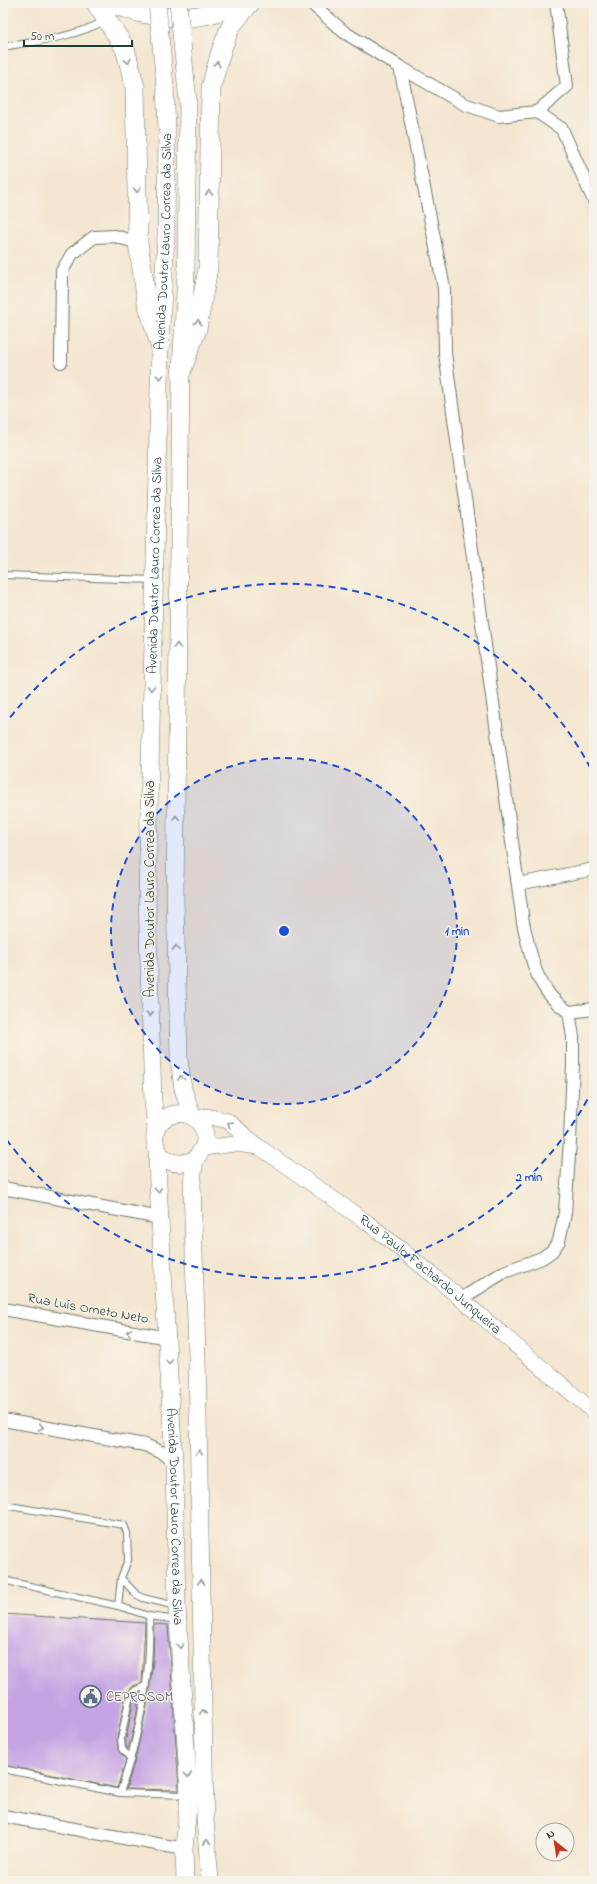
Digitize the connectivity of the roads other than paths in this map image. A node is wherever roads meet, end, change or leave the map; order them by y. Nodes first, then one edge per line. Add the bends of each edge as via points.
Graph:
1 (96, 3) edge
2 (157, 3) edge
3 (178, 3) edge
4 (237, 3) edge
5 (250, 3) edge
6 (311, 3) edge
7 (556, 3) edge
8 (109, 11) edge
9 (3, 48) edge
10 (400, 67) junction
11 (537, 112) junction
12 (594, 201) edge
13 (138, 243) junction
14 (160, 345) junction
15 (61, 362) dead end
16 (181, 372) junction
17 (3, 575) edge
18 (155, 580) junction
19 (594, 869) edge
20 (518, 884) junction
21 (594, 1009) edge
22 (569, 1012) junction
23 (194, 1117) junction
24 (156, 1128) junction
25 (259, 1147) junction
26 (158, 1151) junction
27 (200, 1154) junction
28 (3, 1188) edge
29 (160, 1218) junction
30 (462, 1299) junction
31 (3, 1309) edge
32 (168, 1338) junction
33 (594, 1412) edge
34 (3, 1420) edge
35 (174, 1463) junction
36 (3, 1505) edge
37 (122, 1578) junction
38 (3, 1580) edge
39 (118, 1606) junction
40 (178, 1613) junction
41 (149, 1616) junction
42 (145, 1686) junction
43 (131, 1759) junction
44 (3, 1769) edge
45 (120, 1793) junction
46 (189, 1795) junction
47 (3, 1816) edge
48 (184, 1849) junction
49 (184, 1881) edge
50 (210, 1881) edge

1 - 8 main road
2 - 14 main road, Avenida Doutor Lauro Correa da Silva, bridge via 167,138 166,236
3 - 16 main road, Avenida Doutor Lauro Correa da Silva, bridge via 188,102 186,273
4 - 8 main road via 204,15 172,18
16 -> 5 main road via 197,329 208,268 211,87 231,26
6 - 10 street via 344,32
7 - 11 street via 568,86
8 - 9 lane via 87,30
8 -> 13 main road via 125,48 135,87
10 - 11 street via 464,104 499,116
10 - 20 street via 444,288 445,353
11 - 12 street via 562,129
13 - 14 main road via 147,302
13 - 15 street via 115,236 94,237 72,254 62,271
14 -> 18 main road, Avenida Doutor Lauro Correa da Silva
23 -> 16 main road, Avenida Doutor Lauro Correa da Silva via 183,1089 179,1059 175,897
17 - 18 lane
18 -> 24 main road, Avenida Doutor Lauro Correa da Silva via 147,898
19 - 20 street
20 - 22 street via 530,953 539,977 552,1000
21 - 22 street
22 - 30 street via 573,1037 570,1141 565,1213 559,1241 552,1251 542,1258 513,1267
23 - 24 main road via 182,1113 171,1114
25 -> 23 street, Rua Paulo Fachardo Junqueira via 228,1122 207,1116
23 - 27 main road via 201,1124 206,1136
24 - 26 main road via 154,1140
25 - 27 street, Rua Paulo Fachardo Junqueira via 234,1144
25 - 30 street, Rua Paulo Fachardo Junqueira via 368,1223
26 - 27 main road via 165,1160 175,1164 186,1163
26 -> 29 main road, Avenida Doutor Lauro Correa da Silva
50 -> 27 main road, Avenida Doutor Lauro Correa da Silva via 205,1820 198,1365 192,1183
28 - 29 street
29 - 32 main road, Avenida Doutor Lauro Correa da Silva
30 - 33 street, Rua Paulo Fachardo Junqueira
32 -> 31 street, Rua Luís Ometo Neto
32 -> 35 main road, Avenida Doutor Lauro Correa da Silva
34 -> 35 street via 145,1445
35 - 40 main road, Avenida Doutor Lauro Correa da Silva
36 - 37 lane via 124,1525 127,1533 128,1560
37 - 39 lane
37 - 40 lane via 137,1595
38 - 39 lane
39 - 41 lane
40 - 41 lane
40 -> 46 main road, Avenida Doutor Lauro Correa da Silva
41 - 42 lane via 150,1651
42 - 43 lane
42 - 43 lane via 130,1695 121,1739 122,1749
43 - 45 lane
44 - 45 lane
45 - 46 lane
46 - 48 main road, Avenida Doutor Lauro Correa da Silva
47 - 48 street
48 - 49 main road, Avenida Doutor Lauro Correa da Silva

